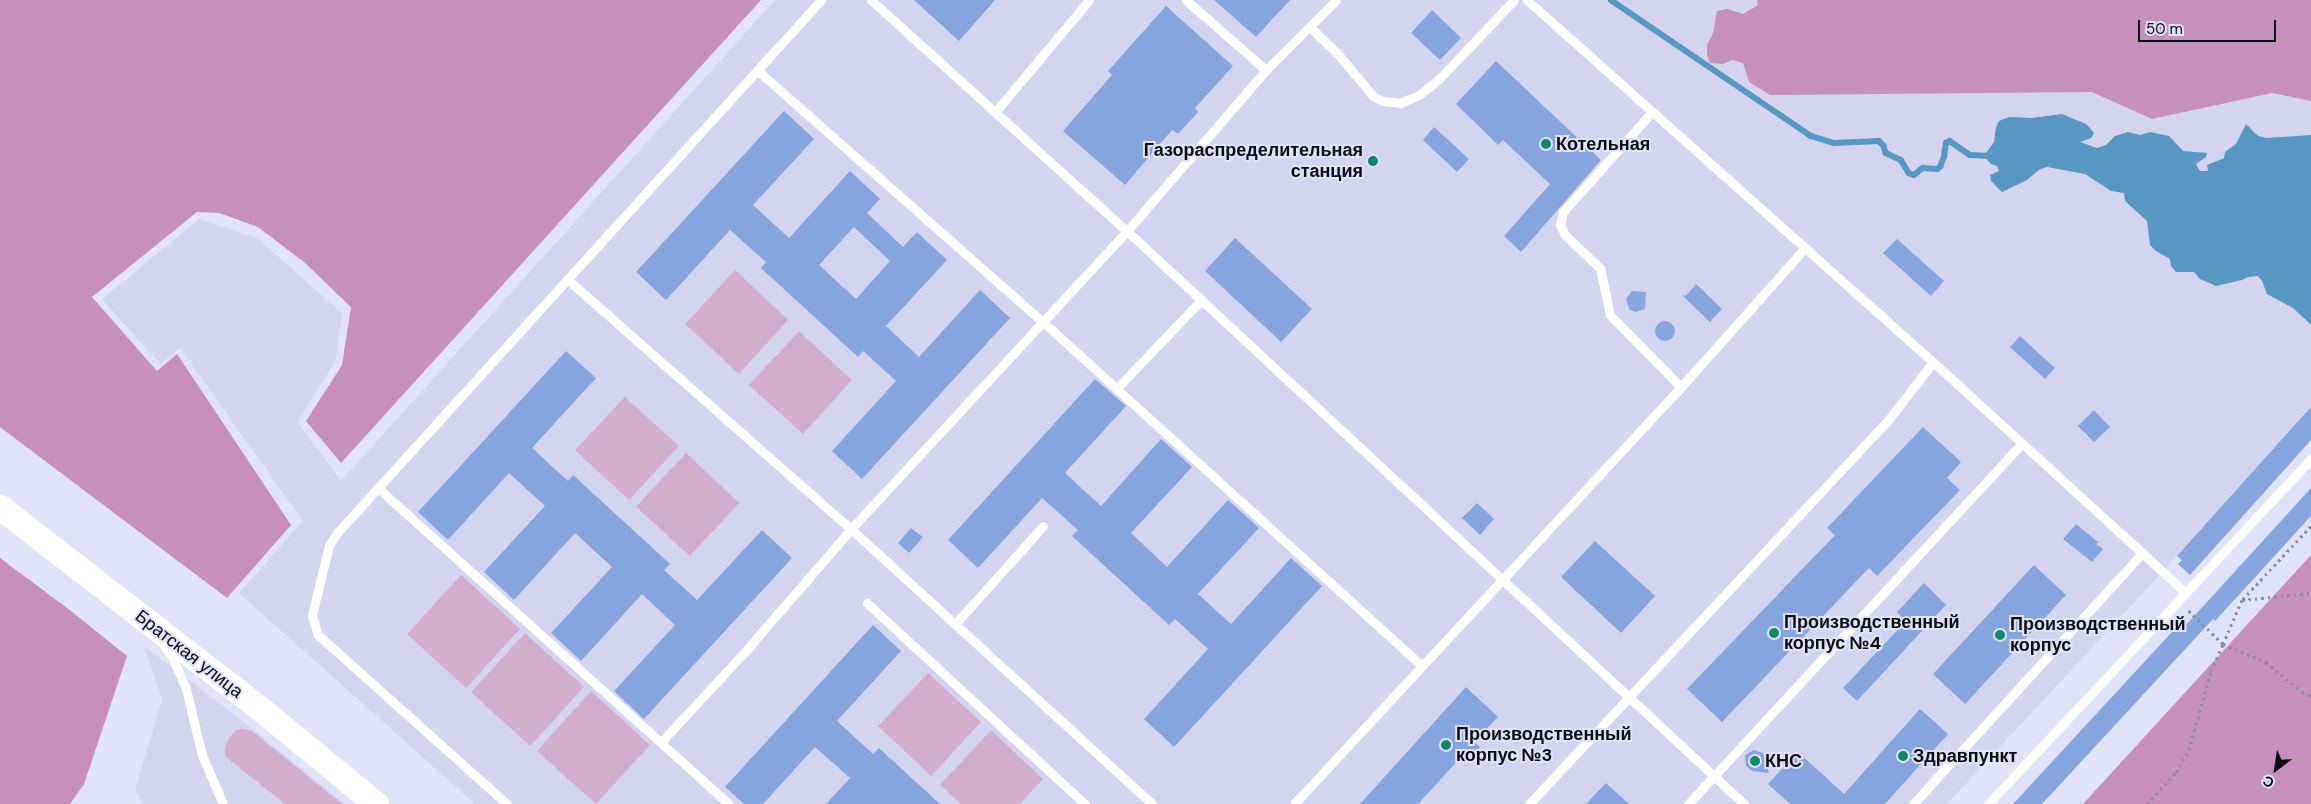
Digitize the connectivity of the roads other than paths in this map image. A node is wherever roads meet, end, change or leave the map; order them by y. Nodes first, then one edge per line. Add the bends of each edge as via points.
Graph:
1 (821, 0) edge
2 (871, 0) edge
3 (1089, 0) edge
4 (1186, 0) edge
5 (1336, 0) edge
6 (1514, 0) edge
7 (1527, 0) edge
8 (1310, 27) junction
9 (757, 70) junction
10 (1266, 70) junction
11 (996, 110) junction
12 (1652, 112) junction
13 (1127, 231) junction
14 (1805, 248) junction
15 (567, 279) junction
16 (1201, 300) junction
17 (1042, 321) junction
18 (1933, 362) junction
19 (1681, 387) junction
20 (1117, 388) junction
21 (2022, 443) junction
22 (2311, 459) edge
23 (378, 488) junction
24 (0, 507) edge
25 (1043, 526) dead end
26 (851, 530) junction
27 (2142, 553) junction
28 (1502, 578) junction
29 (100, 585) junction
30 (2185, 592) junction
31 (867, 603) dead end
32 (956, 624) junction
33 (1421, 665) junction
34 (1628, 697) junction
35 (662, 741) junction
36 (1714, 776) junction
37 (223, 804) edge
38 (376, 804) edge
39 (507, 804) edge
40 (729, 804) edge
41 (1085, 804) edge
42 (1152, 804) edge
43 (1294, 804) edge
44 (1529, 804) edge
45 (1688, 804) edge
46 (1744, 804) edge
47 (1913, 804) edge
48 (1988, 804) edge

1 - 9 lane
2 - 11 lane
3 - 11 lane
4 - 10 lane
5 - 8 lane
6 - 8 lane via 1439,79 1419,95 1400,103 1382,101 1373,96
7 - 12 lane
8 - 10 lane
9 - 15 lane
9 - 17 lane
10 - 13 lane
11 - 13 lane
12 - 14 lane
12 - 19 lane via 1563,212 1560,225 1565,235 1600,268 1610,315
13 - 16 lane
13 - 17 lane
14 - 18 lane
14 - 19 lane
15 - 23 lane
15 - 26 lane
16 - 20 lane
16 - 28 lane
17 - 20 lane
17 - 26 lane
18 - 21 lane
18 - 34 lane via 1889,419
19 - 28 lane
20 - 33 lane
21 - 27 lane
21 - 36 lane
22 - 30 lane
23 - 35 lane
23 - 39 lane via 329,545 312,615 314,625 325,644
24 - 29 main road, Братская улица
25 - 32 lane
26 - 32 lane
26 - 35 lane via 742,656
27 - 30 lane
27 - 47 lane
28 - 33 lane
28 - 34 lane
29 - 37 lane via 155,635 172,657 186,689 202,755
29 - 38 main road, Братская улица
30 - 48 lane
31 - 41 lane
32 - 42 lane
33 - 43 lane
34 - 36 lane
34 - 44 lane
35 - 40 lane
36 - 45 lane
36 - 46 lane

